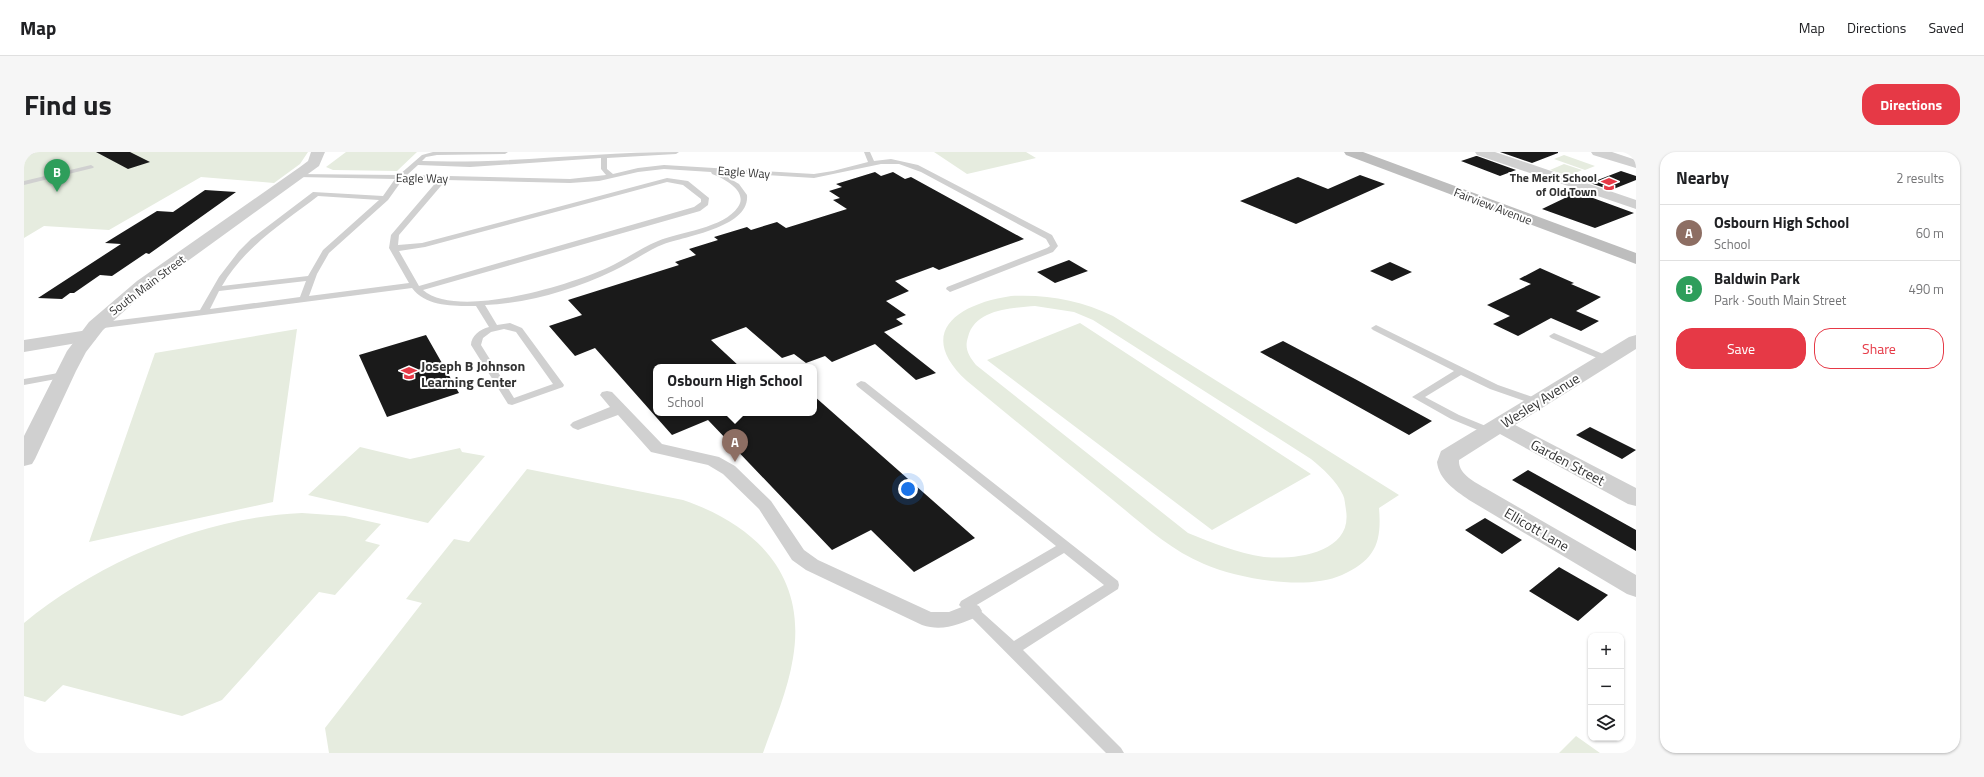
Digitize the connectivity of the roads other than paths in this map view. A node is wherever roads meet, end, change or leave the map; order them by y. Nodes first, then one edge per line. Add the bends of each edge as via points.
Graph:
1 (33, 152) edge
2 (318, 152) edge
3 (505, 152) edge
4 (676, 152) edge
5 (867, 152) edge
6 (1351, 152) edge
7 (1482, 152) edge
8 (1598, 152) edge
9 (604, 156) junction
10 (24, 157) edge
11 (416, 163) junction
12 (872, 164) junction
13 (1636, 164) edge
14 (91, 166) dead end
15 (694, 168) junction
16 (298, 175) junction
17 (612, 177) junction
18 (400, 178) junction
19 (443, 179) junction
20 (24, 183) edge
21 (385, 198) junction
22 (1636, 205) edge
23 (393, 248) junction
24 (1636, 259) edge
25 (312, 278) junction
26 (416, 287) junction
27 (216, 289) junction
28 (950, 289) dead end
29 (304, 298) junction
30 (479, 303) junction
31 (204, 311) junction
32 (494, 328) junction
33 (1376, 328) dead end
34 (92, 331) junction
35 (1554, 336) dead end
36 (1636, 341) edge
37 (24, 346) edge
38 (1607, 359) junction
39 (1461, 371) junction
40 (64, 375) junction
41 (24, 382) edge
42 (861, 384) dead end
43 (607, 395) dead end
44 (1537, 402) junction
45 (620, 409) junction
46 (578, 425) dead end
47 (1494, 428) junction
48 (24, 460) edge
49 (1447, 462) joint
50 (1636, 498) edge
51 (1065, 547) junction
52 (1636, 587) edge
53 (972, 611) junction
54 (1013, 649) junction
55 (1116, 753) edge

1 - 10 lane
2 - 16 street, South Main Street via 314,163
3 - 11 lane via 432,153
4 - 9 lane
5 - 12 lane
6 - 24 main road, Fairview Avenue
7 - 22 street
8 - 13 street
9 - 11 lane via 470,165
9 - 17 lane via 604,169
11 - 18 lane
12 - 15 lane, Eagle Way via 824,176
12 - 28 lane, Eagle Way via 890,161 910,164 1049,237 1054,242 1050,250
14 - 20 lane
15 - 17 lane, Eagle Way via 649,168
15 - 30 lane via 719,174 741,190 744,203 741,209 722,222 656,245 594,276 531,296
16 - 18 lane, Eagle Way
16 - 34 street, South Main Street via 143,285
17 - 19 lane, Eagle Way via 556,182
18 - 19 lane, Eagle Way
18 - 21 lane
19 - 23 lane via 398,232
21 - 25 lane via 326,252
21 - 27 lane via 316,194 254,241 232,264
23 - 26 lane
23 - 26 lane via 422,244 667,180 685,183 705,198 705,203 697,209
25 - 27 lane
25 - 29 lane
26 - 29 lane
26 - 30 lane via 421,293 434,299
27 - 31 lane
29 - 31 lane
30 - 32 lane
31 - 34 lane
32 - 32 lane via 479,336 476,346 512,402 559,385 519,330 510,326
33 - 39 lane
34 - 37 street
34 - 40 street, South Main Street
35 - 38 lane
36 - 38 street, Wesley Avenue
38 - 44 street, Wesley Avenue
39 - 44 lane via 1494,387
39 - 47 lane via 1417,397 1455,417
40 - 41 lane
40 - 48 street, South Main Street
42 - 51 lane
43 - 45 street
44 - 47 street, Wesley Avenue
45 - 46 street
45 - 53 street via 657,448 713,461 725,467 765,505 798,555 812,565 929,620 950,620
47 - 49 street, Wesley Avenue via 1450,456
47 - 50 street, Garden Street
49 - 52 street, Ellicott Lane via 1456,479 1477,494
51 - 53 lane via 966,605
51 - 54 lane via 1113,585
53 - 54 lane
54 - 55 lane

